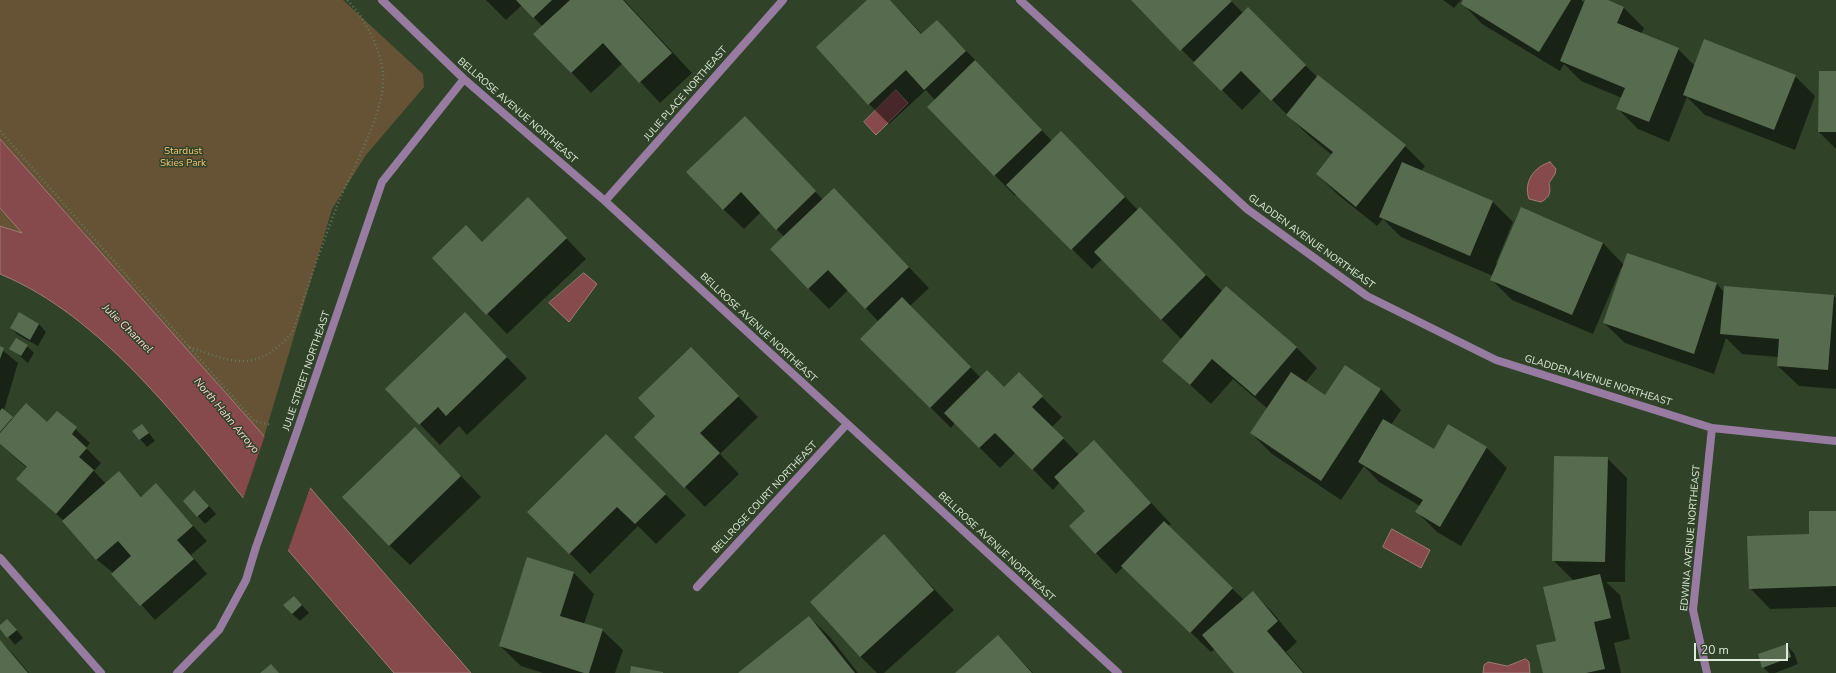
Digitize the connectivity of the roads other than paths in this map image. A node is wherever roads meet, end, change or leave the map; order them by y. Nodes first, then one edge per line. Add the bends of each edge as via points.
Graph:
1 (382, 0) edge
2 (783, 0) edge
3 (1020, 0) edge
4 (464, 79) junction
5 (605, 201) junction
6 (847, 424) junction
7 (1712, 428) junction
8 (1836, 441) edge
9 (0, 558) edge
10 (697, 587) dead end
11 (101, 673) edge
12 (177, 673) edge
13 (1118, 673) edge
14 (1707, 673) edge

1 - 4 street, BELLROSE AVENUE NORTHEAST
2 - 5 street, JULIE PLACE NORTHEAST
3 - 7 street, GLADDEN AVENUE NORTHEAST via 1247,209 1367,296 1496,360
4 - 5 street, BELLROSE AVENUE NORTHEAST
4 - 12 street, JULIE STREET NORTHEAST via 382,182 246,580 219,630
5 - 6 street, BELLROSE AVENUE NORTHEAST
6 - 10 street, BELLROSE COURT NORTHEAST
6 - 13 street, BELLROSE AVENUE NORTHEAST
7 - 8 street, GLADDEN AVENUE NORTHEAST
7 - 14 street, EDWINA AVENUE NORTHEAST via 1693,610
9 - 11 street

